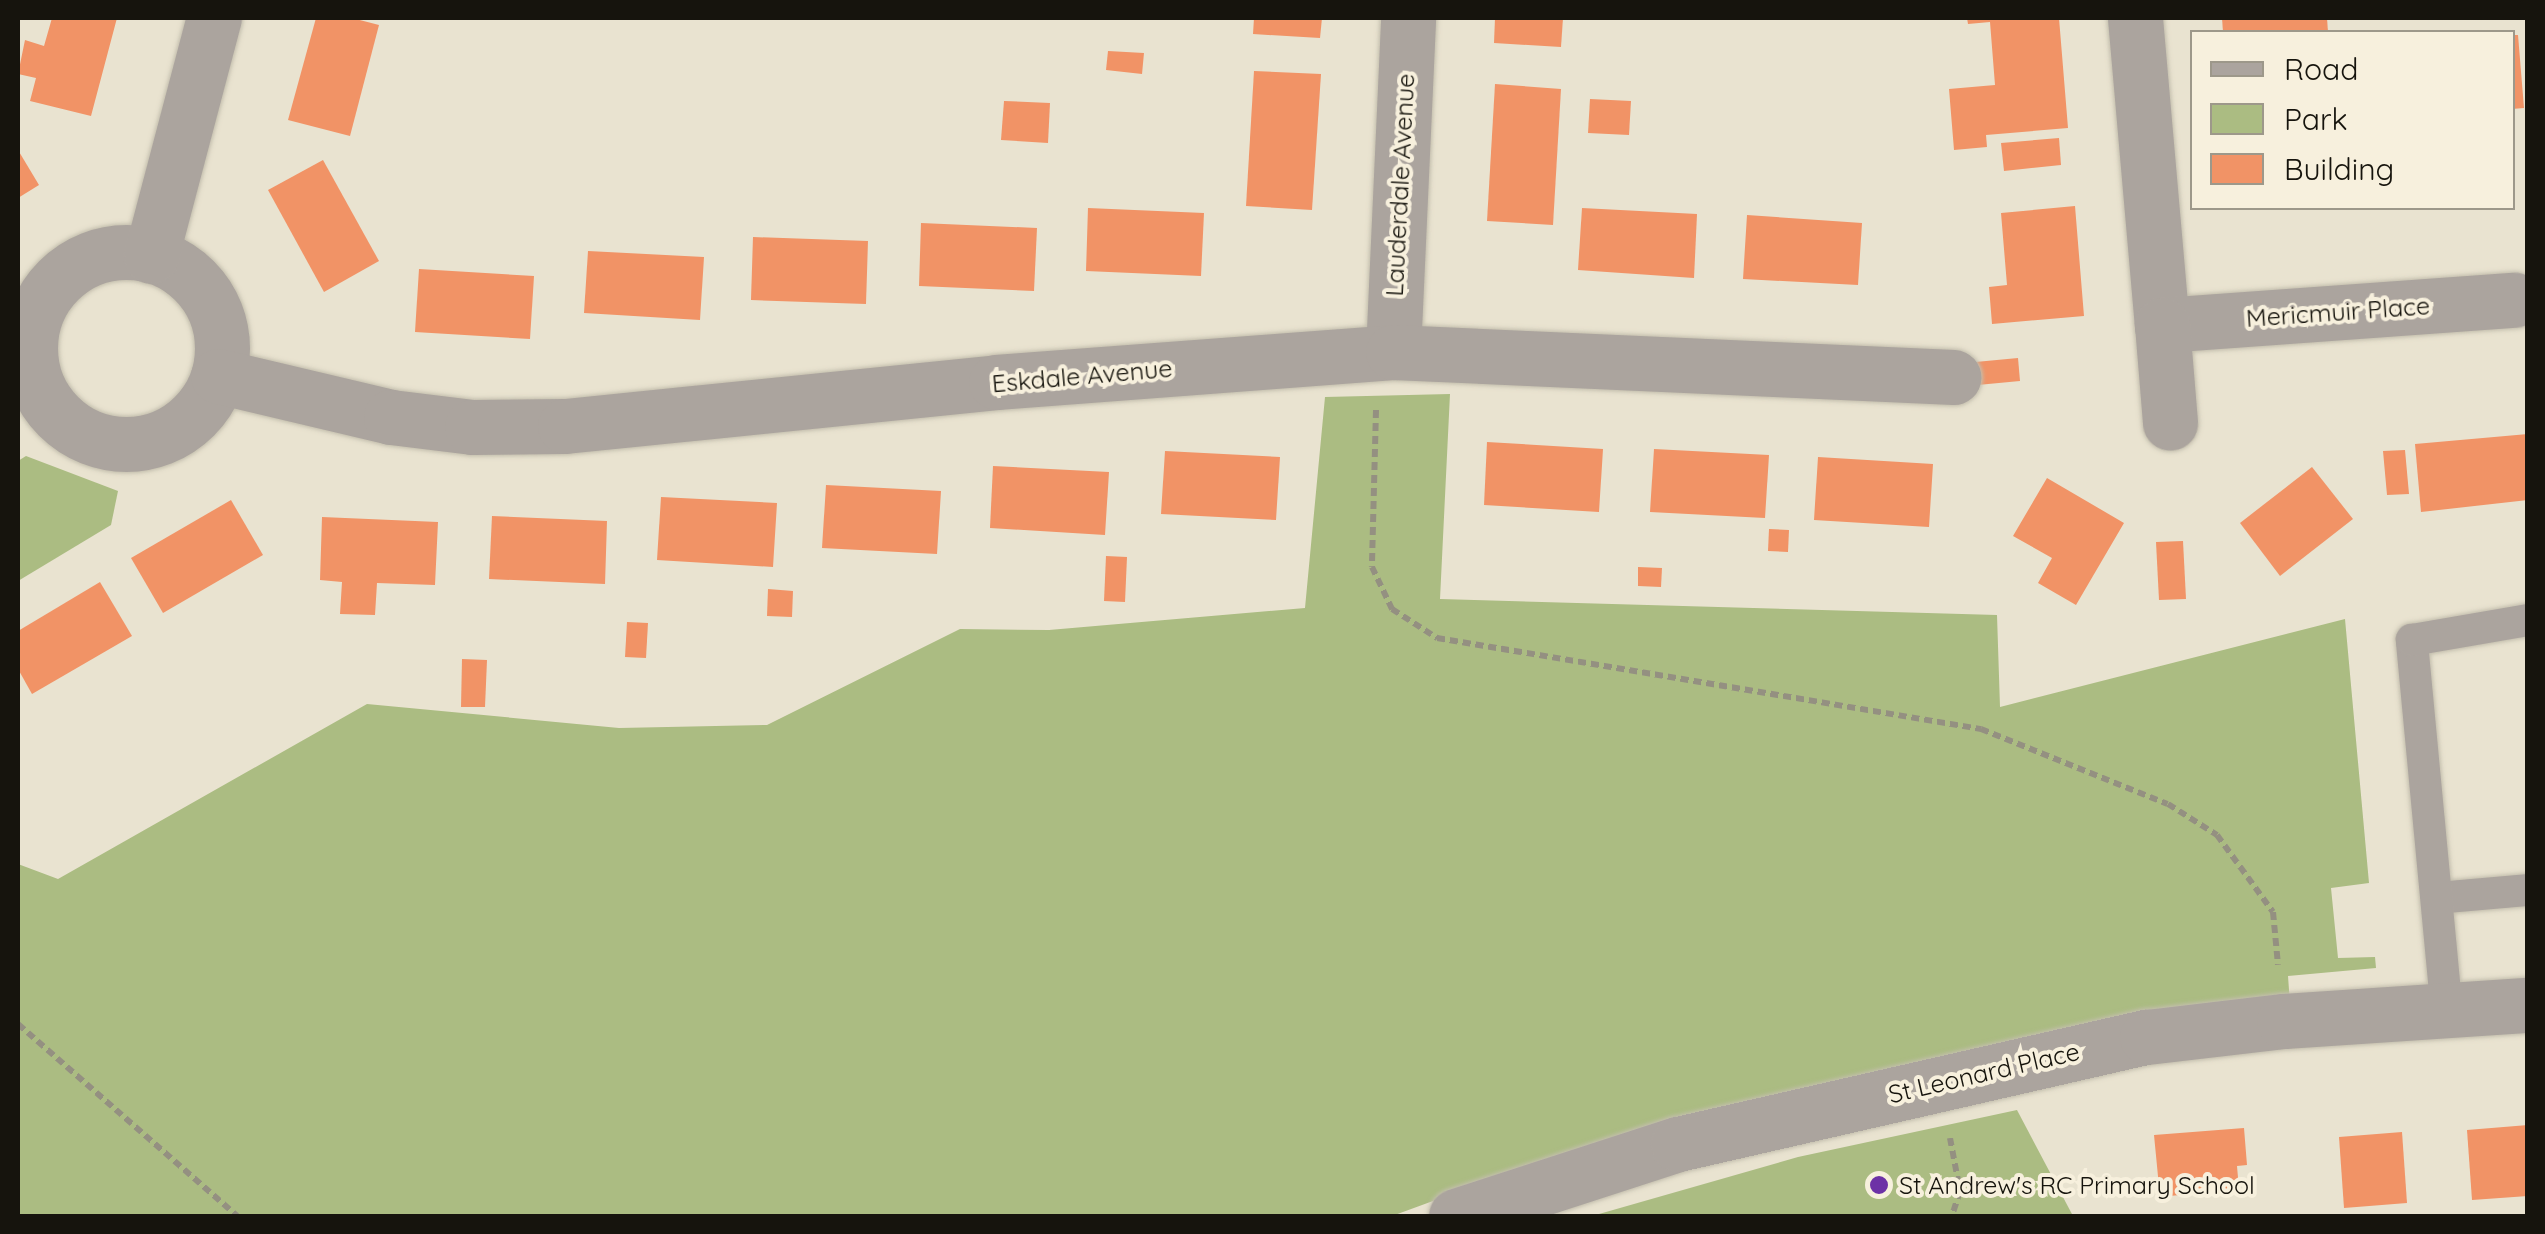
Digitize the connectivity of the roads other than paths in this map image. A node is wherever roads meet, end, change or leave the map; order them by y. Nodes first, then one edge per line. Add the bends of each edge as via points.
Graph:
1 (214, 18) edge
2 (1408, 18) edge
3 (2135, 18) edge
4 (151, 256) junction
5 (2514, 300) dead end
6 (2162, 325) junction
7 (1392, 352) junction
8 (218, 376) junction
9 (1953, 376) dead end
10 (30, 407) edge
11 (2170, 423) dead end
12 (2528, 620) edge
13 (2528, 890) edge
14 (2437, 898) junction
15 (2528, 1006) edge
16 (2448, 1013) junction
17 (1456, 1216) edge

1 - 4 street
2 - 7 street, Lauderdale Avenue
3 - 6 street
4 - 8 street via 202,288 217,316
4 - 10 street via 118,252 87,260 59,278 40,304 30,336
5 - 6 street, Mericmuir Place
6 - 11 street
7 - 8 street, Eskdale Avenue via 996,382 565,426 472,427 391,417
7 - 9 street, Eskdale Avenue
8 - 10 street via 204,404 153,441 91,438
12 - 14 lane via 2412,640
13 - 14 lane
14 - 16 lane
15 - 16 street, St Leonard Place
16 - 17 street, St Leonard Place via 2284,1021 2147,1037 1678,1144

